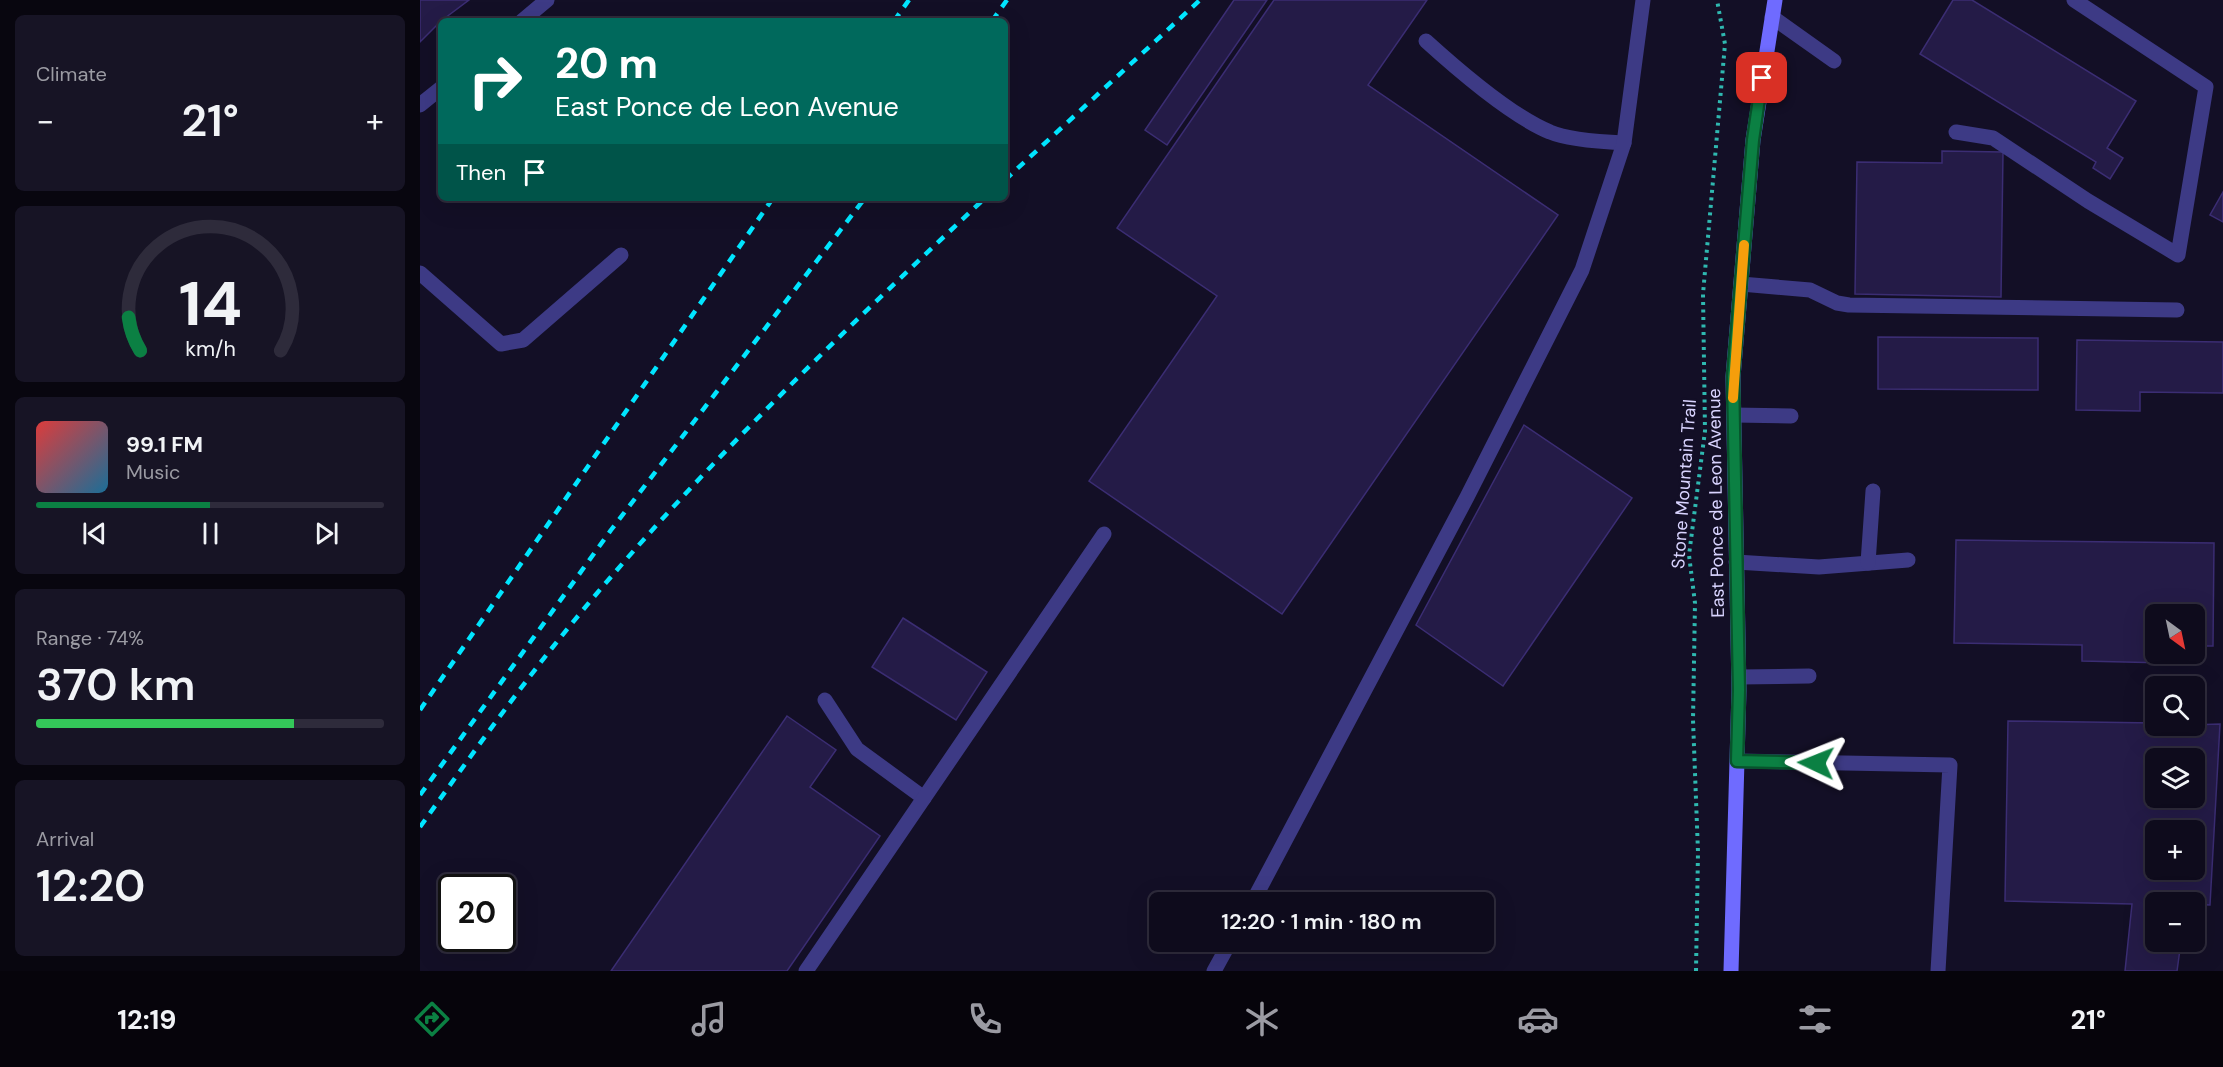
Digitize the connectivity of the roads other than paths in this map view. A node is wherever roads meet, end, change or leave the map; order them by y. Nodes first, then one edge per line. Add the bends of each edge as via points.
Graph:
1 (547, 0) edge
2 (1643, 0) edge
3 (1775, 0) edge
4 (2074, 0) edge
5 (1772, 16) junction
6 (526, 18) edge
7 (1426, 41) dead end
8 (1834, 61) dead end
9 (438, 90) edge
10 (420, 105) edge
11 (1956, 132) dead end
12 (1624, 143) junction
13 (621, 255) dead end
14 (420, 273) edge
15 (1741, 284) junction
16 (2177, 310) dead end
17 (1734, 414) junction
18 (1791, 416) dead end
19 (1873, 491) dead end
20 (1104, 534) dead end
21 (1908, 560) dead end
22 (1736, 562) junction
23 (1868, 563) junction
24 (1809, 676) dead end
25 (1739, 677) junction
26 (825, 700) dead end
27 (1737, 761) junction
28 (924, 798) junction
29 (1258, 892) edge
30 (1224, 952) edge
31 (806, 971) edge
32 (1214, 971) edge
33 (1731, 971) edge
34 (1938, 971) edge

1 - 6 street
2 - 12 street
3 - 5 main road, East Ponce de Leon Avenue
4 - 11 street via 2206,87 2178,255 1993,138
5 - 8 street
5 - 15 main road, East Ponce de Leon Avenue via 1753,140
7 - 12 street via 1504,105 1551,133
9 - 10 street
12 - 29 street via 1582,270
13 - 14 street via 523,340 501,344
15 - 16 street via 1800,288 1849,305
15 - 17 main road, East Ponce de Leon Avenue
17 - 18 street
17 - 22 main road, East Ponce de Leon Avenue
19 - 23 street
20 - 28 street
21 - 23 street
22 - 23 street via 1819,567
22 - 25 main road, East Ponce de Leon Avenue
24 - 25 street
25 - 27 main road, East Ponce de Leon Avenue
26 - 28 street via 857,749
27 - 33 main road, East Ponce de Leon Avenue
27 - 34 street via 1950,765
28 - 31 street
30 - 32 street

